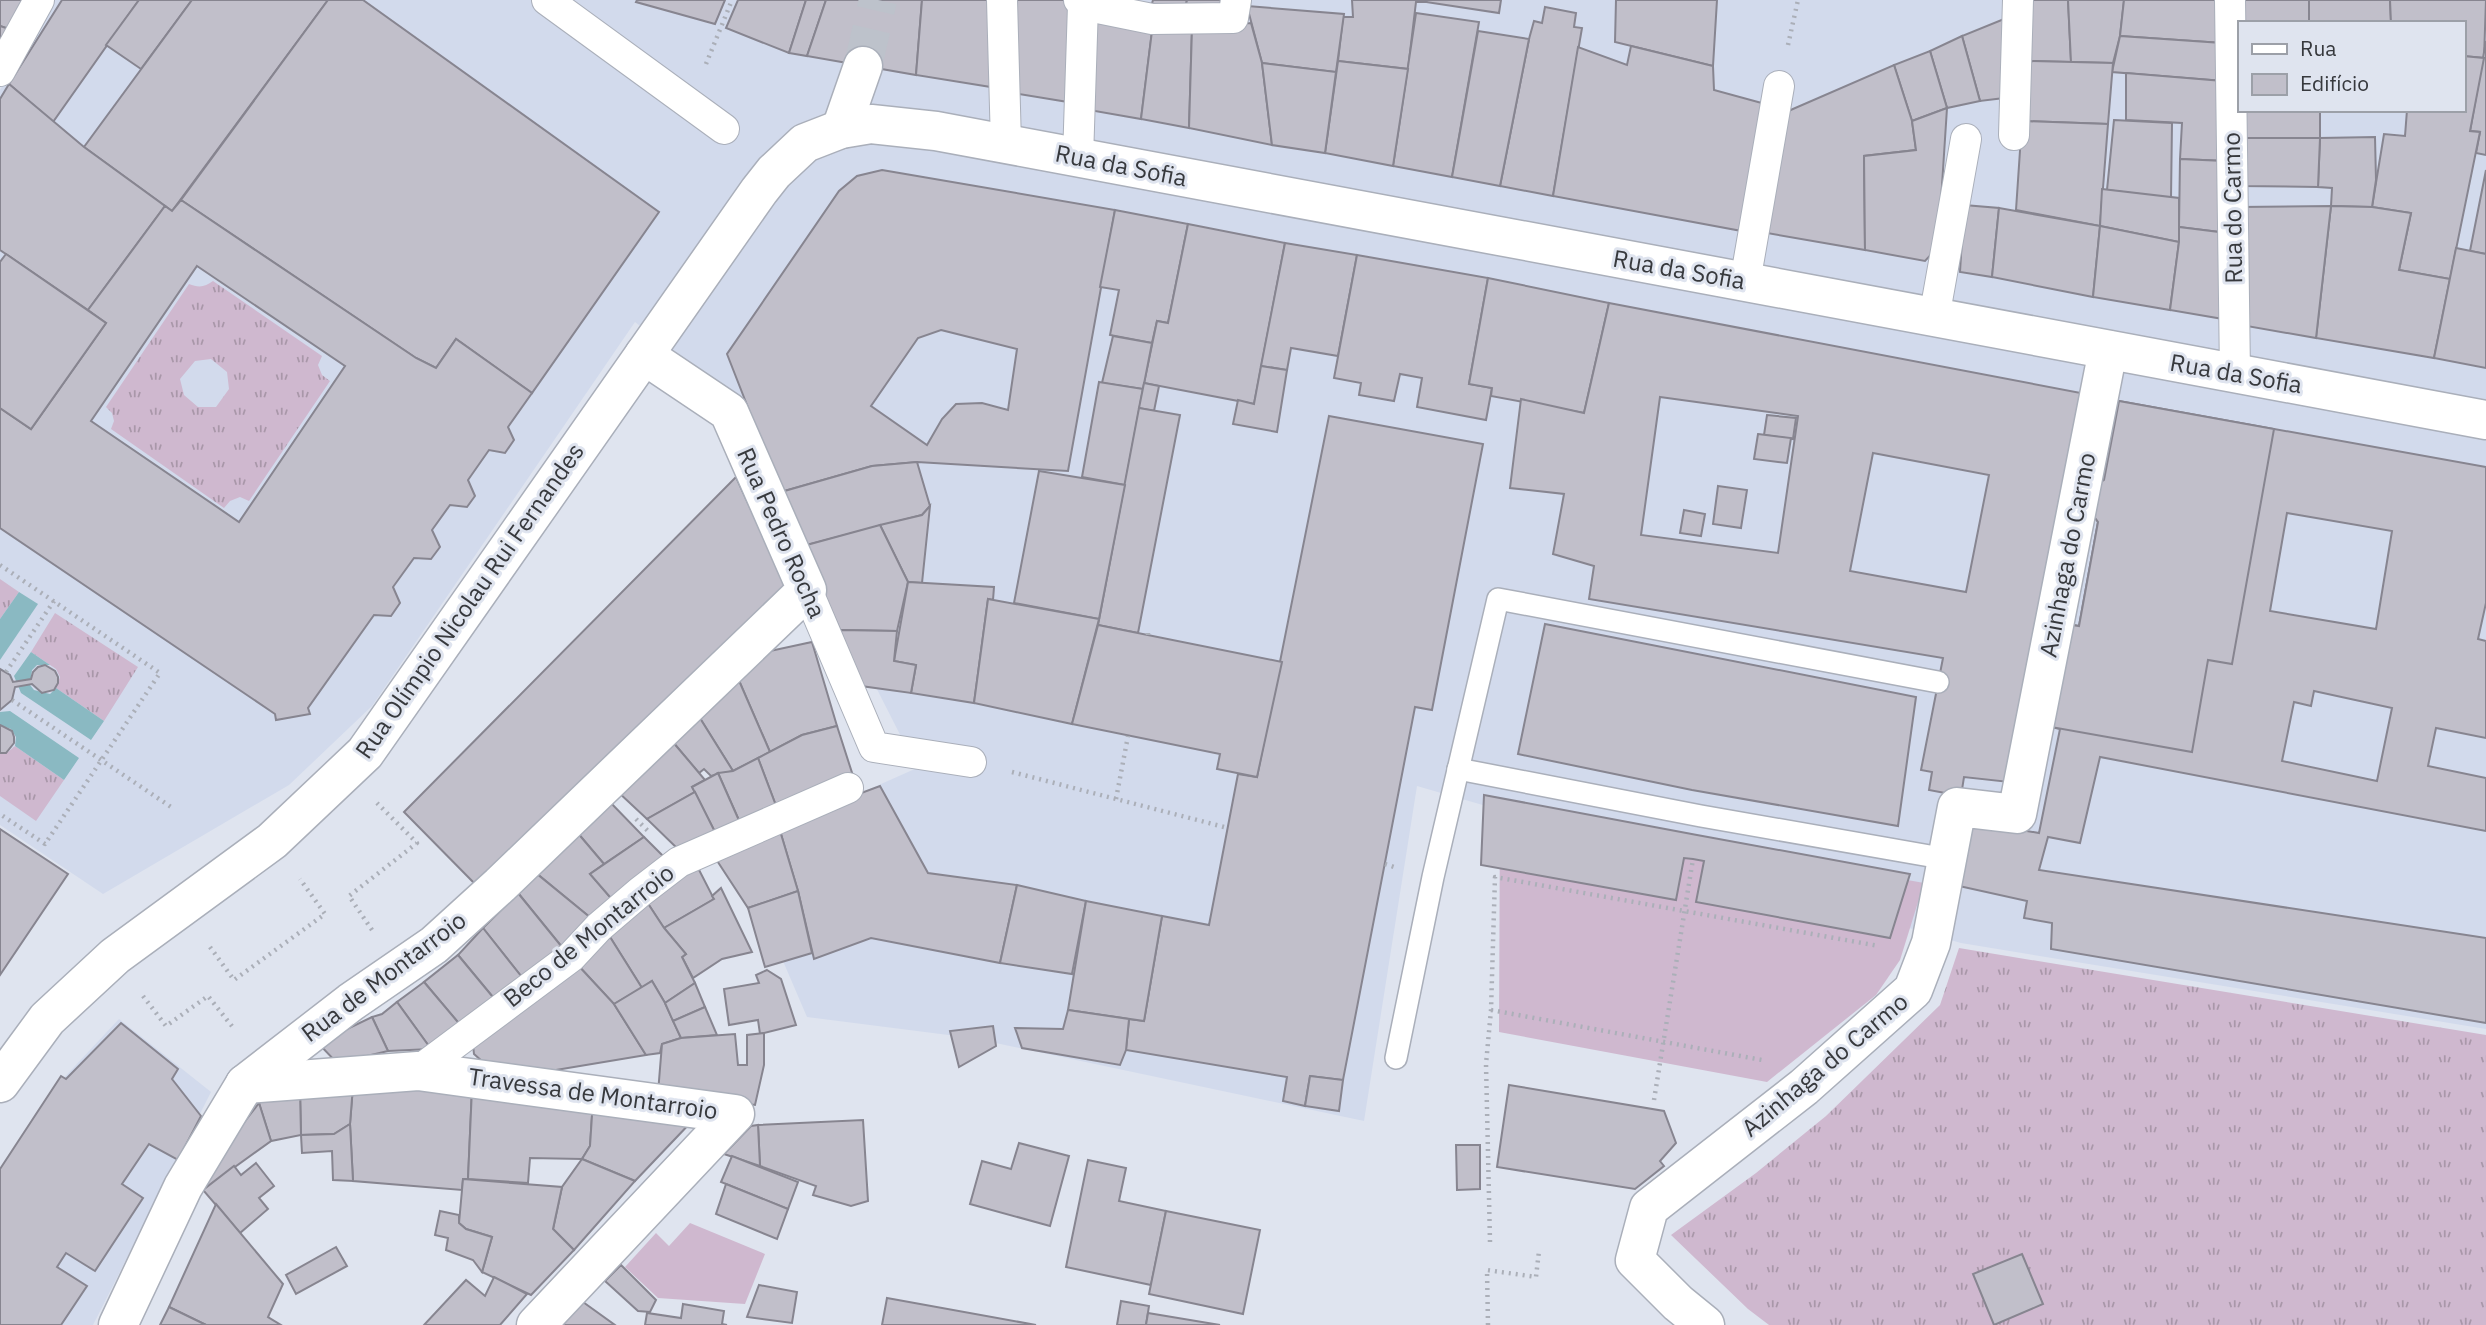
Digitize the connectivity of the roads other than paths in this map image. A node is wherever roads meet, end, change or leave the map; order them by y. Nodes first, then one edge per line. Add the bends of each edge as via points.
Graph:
1 (39, 0) edge
2 (547, 0) edge
3 (1002, 0) edge
4 (1236, 0) edge
5 (2018, 0) edge
6 (2230, 0) edge
7 (1081, 2) edge
8 (864, 66) tunnel mouth
9 (0, 71) edge
10 (1779, 86) dead end
11 (856, 127) junction
12 (724, 129) dead end
13 (2014, 135) dead end
14 (1966, 139) dead end
15 (1006, 144) junction
16 (1078, 158) junction
17 (1745, 282) junction
18 (1934, 318) junction
19 (2108, 350) junction
20 (644, 355) junction
21 (2235, 374) junction
22 (2486, 420) edge
23 (807, 590) junction
24 (1938, 682) dead end
25 (971, 762) road end
26 (1458, 769) junction
27 (848, 788) dead end
28 (1947, 859) junction
29 (1395, 1058) dead end
30 (418, 1070) junction
31 (0, 1083) edge
32 (245, 1084) junction
33 (118, 1325) edge
34 (536, 1325) edge
35 (1705, 1325) edge

1 - 9 street
2 - 12 street
3 - 15 street
4 - 7 street via 1233,18 1152,19
5 - 13 street
6 - 21 street, Rua do Carmo
7 - 16 street
8 - 11 street
10 - 17 street
11 - 15 street, Rua da Sofia via 914,127
11 - 20 street, Rua Olímpio Nicolau Rui Fernandes via 805,143 774,172
14 - 18 street
15 - 16 street, Rua da Sofia
16 - 17 street, Rua da Sofia
17 - 18 street, Rua da Sofia
18 - 19 street, Rua da Sofia
19 - 21 street, Rua da Sofia
19 - 28 street, Azinhaga do Carmo via 2032,700 2017,814 1957,807
20 - 23 street, Rua Pedro Rocha via 729,412
20 - 31 street, Rua Olímpio Nicolau Rui Fernandes via 366,753 272,841 115,956 47,1019
21 - 22 street, Rua da Sofia
23 - 25 street, Rua Pedro Rocha via 874,747
23 - 32 street, Rua de Montarroio via 434,945
24 - 26 lane via 1498,599
26 - 28 lane
26 - 29 lane
27 - 30 street, Beco de Montarroio via 680,862 640,891 571,957
28 - 35 street, Azinhaga do Carmo via 1931,943 1913,990 1804,1087 1650,1208 1635,1260
30 - 32 street, Travessa de Montarroio
30 - 34 street, Travessa de Montarroio via 735,1114
32 - 33 street, Rua de Montarroio via 183,1187

